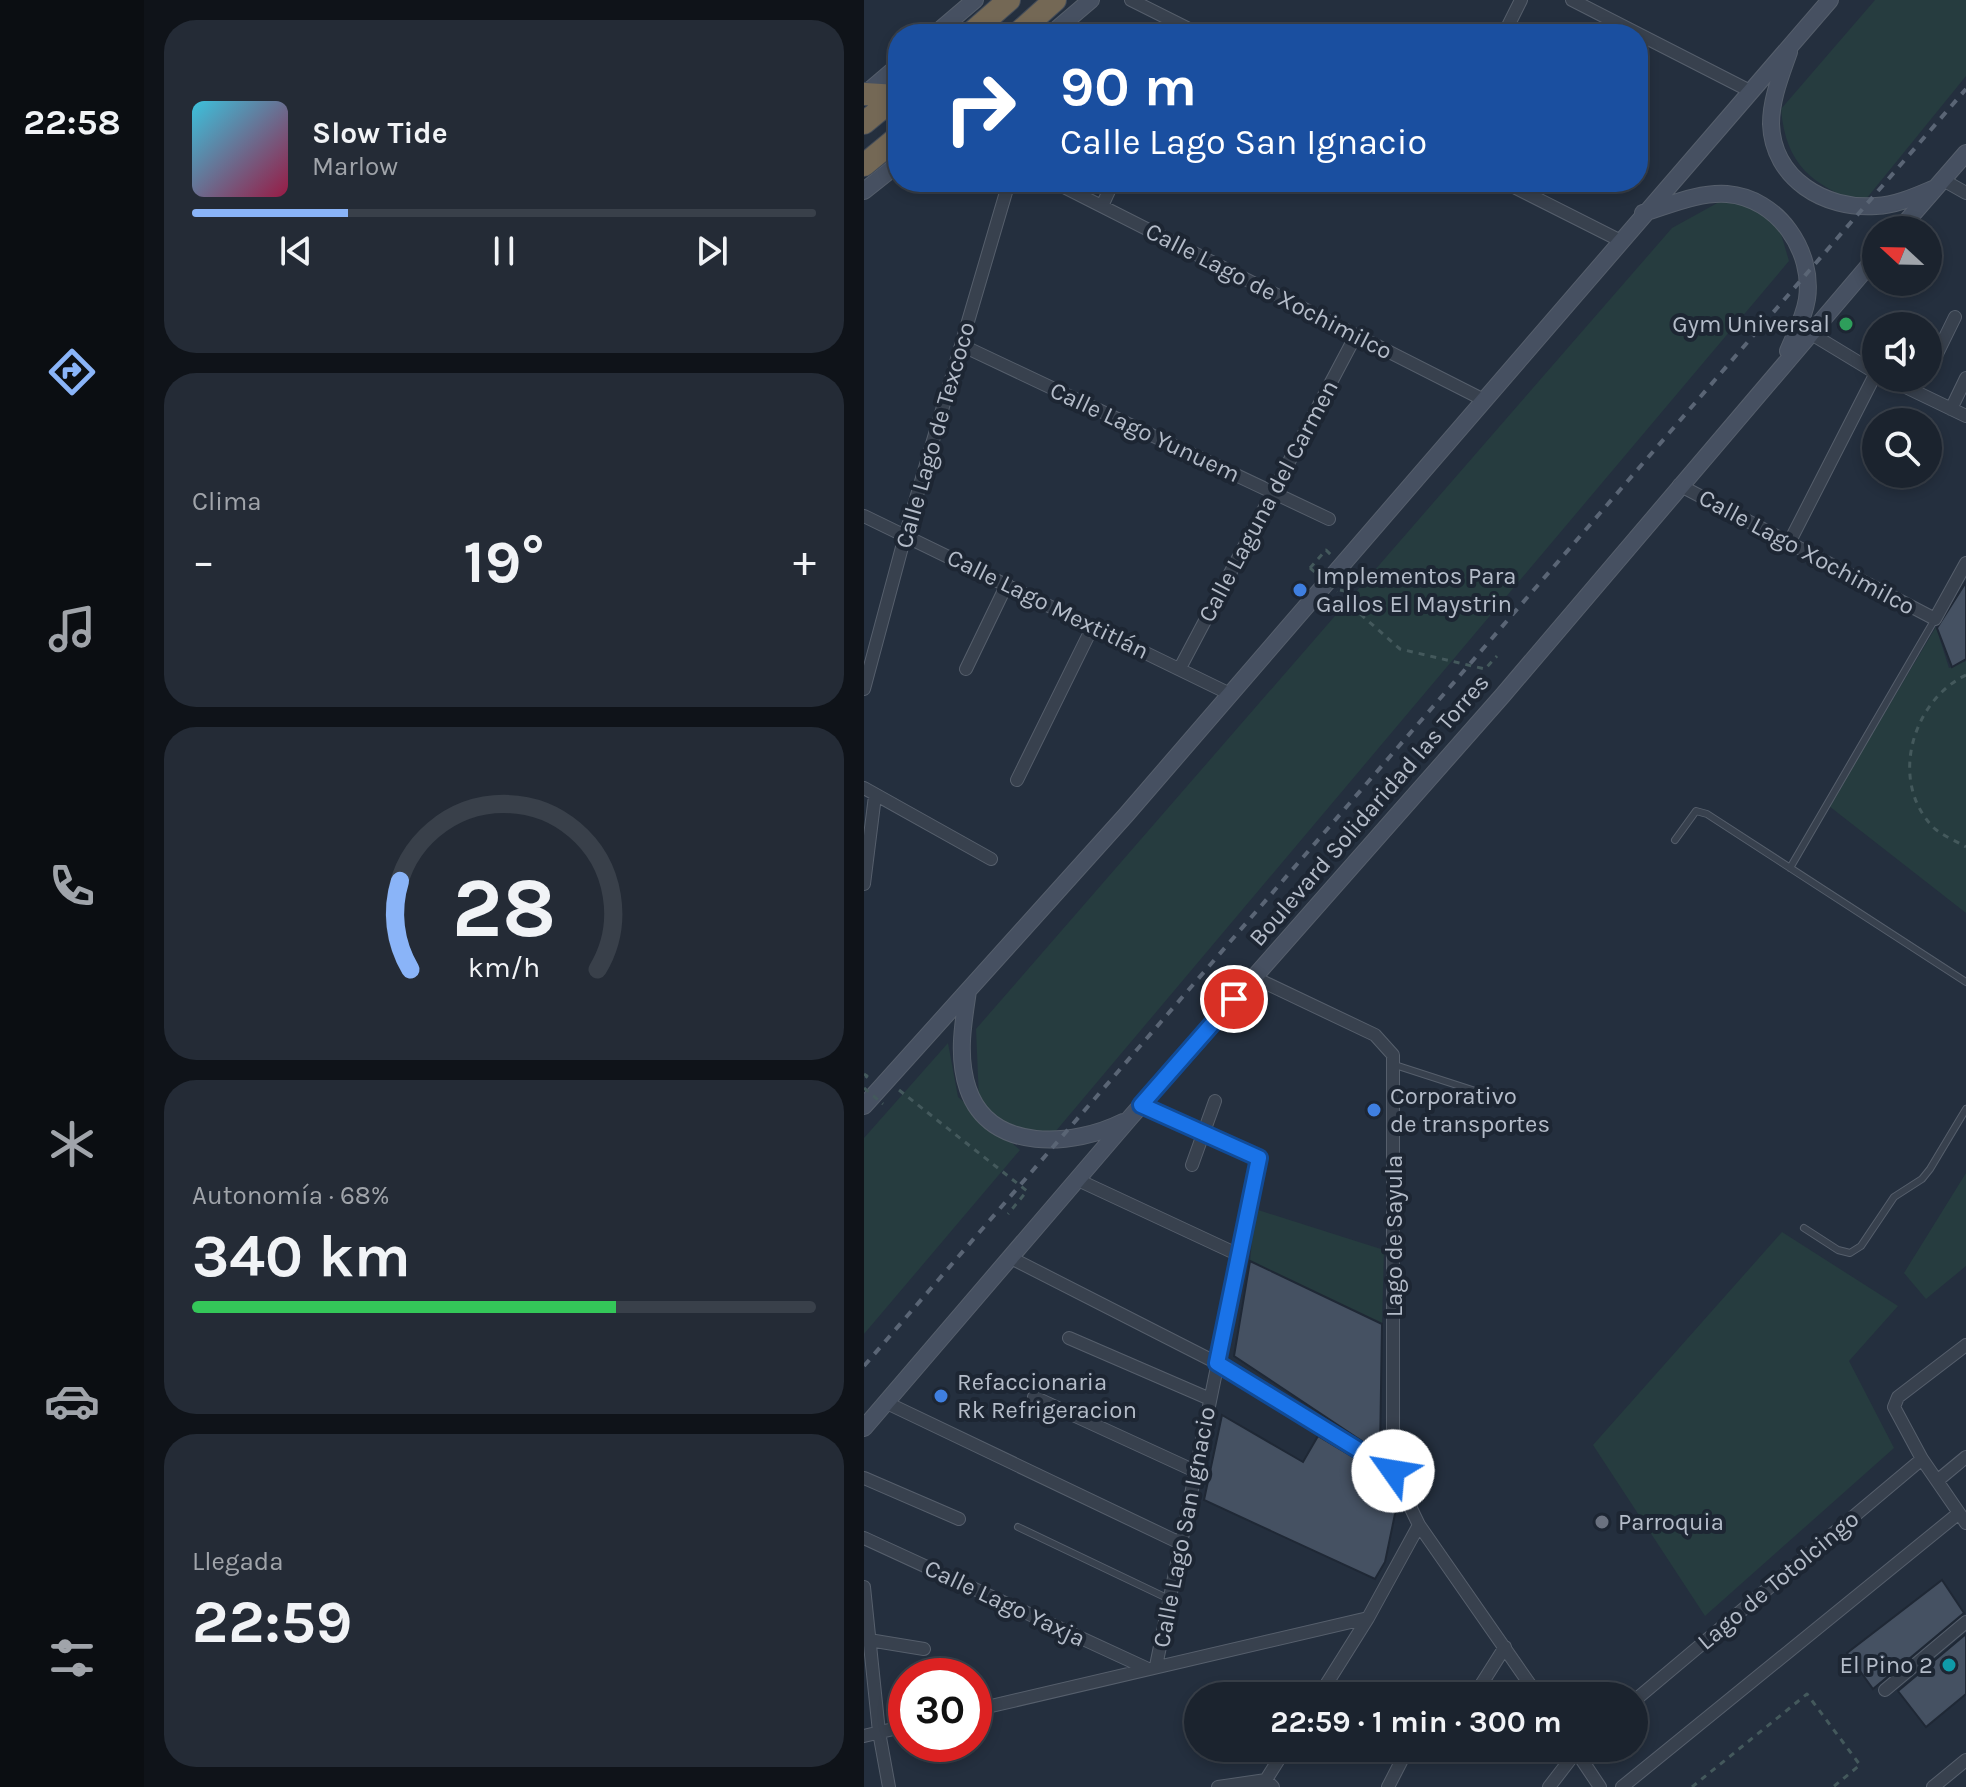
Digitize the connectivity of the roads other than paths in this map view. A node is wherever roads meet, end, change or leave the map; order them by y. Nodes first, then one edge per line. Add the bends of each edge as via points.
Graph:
1 (975, 0) edge
2 (1009, 0) edge
3 (1055, 0) edge
4 (1091, 0) edge
5 (1131, 0) edge
6 (1521, 0) edge
7 (1572, 0) edge
8 (1830, 0) edge
9 (947, 24) edge
10 (981, 24) edge
11 (1028, 24) edge
12 (1063, 24) edge
13 (1176, 24) edge
14 (1509, 24) edge
15 (1619, 24) edge
16 (1648, 39) edge
17 (1792, 43) junction
18 (888, 74) edge
19 (1750, 91) junction
20 (865, 94) edge
21 (888, 95) edge
22 (888, 103) edge
23 (864, 123) edge
24 (888, 146) edge
25 (1966, 153) edge
26 (864, 167) edge
27 (888, 168) edge
28 (888, 171) edge
29 (1939, 184) junction
30 (864, 191) edge
31 (1006, 192) edge
32 (1074, 192) edge
33 (1108, 192) edge
34 (1524, 192) edge
35 (1966, 193) edge
36 (1102, 206) junction
37 (1642, 214) junction
38 (1911, 216) edge
39 (1619, 240) junction
40 (1862, 273) edge
41 (1955, 317) dead end
42 (1810, 333) junction
43 (1356, 335) junction
44 (1942, 343) edge
45 (961, 345) junction
46 (1862, 365) edge
47 (1781, 367) junction
48 (1966, 378) edge
49 (1866, 392) edge
50 (1918, 393) edge
51 (1484, 400) junction
52 (1951, 409) junction
53 (1966, 416) edge
54 (1679, 485) junction
55 (1272, 492) junction
56 (864, 516) edge
57 (1329, 519) dead end
58 (905, 536) junction
59 (1789, 543) junction
60 (1966, 563) edge
61 (1007, 584) junction
62 (1935, 619) junction
63 (1093, 626) junction
64 (1180, 668) junction
65 (966, 669) dead end
66 (864, 689) edge
67 (1230, 694) junction
68 (1017, 780) dead end
69 (869, 792) edge
70 (1675, 840) dead end
71 (991, 859) dead end
72 (1790, 868) junction
73 (864, 884) edge
74 (1253, 977) junction
75 (1966, 982) edge
76 (968, 991) junction
77 (1395, 1065) junction
78 (1497, 1098) dead end
79 (1215, 1101) dead end
80 (1141, 1105) junction
81 (864, 1106) edge
82 (1966, 1109) edge
83 (1129, 1119) junction
84 (1203, 1132) junction
85 (1192, 1165) dead end
86 (1078, 1180) junction
87 (1804, 1228) dead end
88 (1239, 1255) junction
89 (1011, 1258) junction
90 (1069, 1338) dead end
91 (1966, 1345) edge
92 (1217, 1363) junction
93 (1034, 1397) dead end
94 (1210, 1399) junction
95 (887, 1403) junction
96 (864, 1428) edge
97 (1966, 1457) edge
98 (1922, 1459) junction
99 (1195, 1471) junction
100 (1393, 1471) junction
101 (864, 1478) edge
102 (1937, 1481) junction
103 (1963, 1518) edge
104 (959, 1519) dead end
105 (1419, 1525) junction
106 (1018, 1527) dead end
107 (864, 1538) edge
108 (1180, 1543) junction
109 (864, 1587) edge
110 (1169, 1599) junction
111 (1368, 1618) junction
112 (1966, 1622) edge
113 (869, 1640) junction
114 (1505, 1647) junction
115 (924, 1649) dead end
116 (1151, 1667) junction
117 (1328, 1682) edge
118 (1483, 1682) edge
119 (1529, 1682) edge
120 (1648, 1689) edge
121 (1885, 1690) dead end
122 (992, 1706) edge
123 (888, 1730) edge
124 (879, 1732) junction
125 (864, 1736) edge
126 (1966, 1760) edge
127 (1279, 1762) edge
128 (1401, 1762) edge
129 (1567, 1762) edge
130 (1584, 1762) edge
131 (1267, 1785) edge
132 (889, 1787) edge
133 (1218, 1787) edge
134 (1388, 1787) edge
135 (1549, 1787) edge
136 (1600, 1787) edge
137 (1622, 1787) edge
138 (1933, 1787) edge

1 - 9 main road
2 - 10 highway
3 - 11 highway
4 - 12 main road
5 - 13 street
6 - 14 street
7 - 15 street
8 - 17 main road
16 - 19 street
17 - 19 main road
17 - 29 main road via 1771,123 1777,153 1791,177 1814,194 1860,206 1890,204
18 - 20 main road
19 - 37 main road
20 - 21 highway
22 - 23 highway
24 - 26 highway
25 - 29 main road
26 - 27 highway
28 - 30 main road
29 - 35 street
29 - 38 main road
31 - 45 street, Calle Lago de Texcoco
32 - 36 street, Calle Lago de Xochimilco
33 - 36 street
34 - 39 street
36 - 43 street, Calle Lago de Xochimilco
37 - 39 main road
37 - 47 main road via 1730,194 1766,208 1786,226 1804,261 1808,287 1804,313
39 - 51 main road
40 - 42 main road, Boulevard Solidaridad las Torres
41 - 44 street
42 - 46 street
42 - 47 main road, Boulevard Solidaridad las Torres
43 - 51 street, Calle Lago de Xochimilco
43 - 55 street, Calle Laguna del Carmen
45 - 55 street, Calle Lago Yunuem
45 - 58 street, Calle Lago de Texcoco
47 - 54 main road, Boulevard Solidaridad las Torres
48 - 52 street
49 - 59 street
50 - 52 street
51 - 67 main road
52 - 53 street
54 - 59 street, Calle Lago Xochimilco
54 - 74 main road, Boulevard Solidaridad las Torres via 1503,695
55 - 57 street, Calle Lago Yunuem
55 - 64 street, Calle Laguna del Carmen
56 - 58 street, Calle Lago Mextitlán
58 - 61 street, Calle Lago Mextitlán
58 - 66 street, Calle Lago de Texcoco
59 - 62 street, Calle Lago Xochimilco
60 - 62 street
61 - 63 street, Calle Lago Mextitlán
61 - 65 street
62 - 72 lane
63 - 64 street, Calle Lago Mextitlán
63 - 68 street
64 - 67 street, Calle Lago Mextitlán
67 - 76 main road
69 - 71 street
69 - 73 street
70 - 72 lane via 1696,811
72 - 75 lane
74 - 77 street via 1375,1035 1391,1050
74 - 80 main road, Boulevard Solidaridad las Torres
76 - 81 main road
76 - 83 main road via 961,1038 965,1080 976,1105 997,1125 1022,1136 1060,1140 1089,1137
77 - 78 lane
77 - 100 street, Lago de Sayula
79 - 84 street
80 - 83 main road, Boulevard Solidaridad las Torres
80 - 84 street
82 - 87 lane via 1930,1169 1887,1204 1861,1246 1850,1253 1838,1250
83 - 86 main road, Boulevard Solidaridad las Torres
84 - 85 street
84 - 88 street, Calle Lago San Ignacio via 1259,1161
86 - 88 street
86 - 89 main road, Boulevard Solidaridad las Torres
88 - 92 street, Calle Lago San Ignacio
89 - 92 street
89 - 95 main road, Boulevard Solidaridad las Torres
90 - 94 street
91 - 98 street via 1894,1404
92 - 94 street, Calle Lago San Ignacio
92 - 100 street
93 - 99 street
94 - 99 street, Calle Lago San Ignacio
95 - 96 main road, Boulevard Solidaridad las Torres
95 - 108 street
97 - 102 street
98 - 102 street
98 - 120 street, Lago de Totolcingo
99 - 108 street, Calle Lago San Ignacio
100 - 105 street, Lago de Sayula
101 - 104 street
102 - 103 street
103 - 137 street
105 - 111 street
105 - 114 street, Lago de Sayula
106 - 110 lane
107 - 116 street, Calle Lago Yaxja
108 - 110 street, Calle Lago San Ignacio
109 - 113 street
110 - 116 street, Calle Lago San Ignacio
111 - 116 street
111 - 117 street
112 - 121 street
113 - 115 street
113 - 124 street
114 - 118 street
114 - 119 street, Lago de Sayula
116 - 122 street
123 - 124 street
124 - 125 street
124 - 132 street
126 - 138 street
127 - 131 street
128 - 134 street
129 - 135 street
130 - 136 street
131 - 133 street

